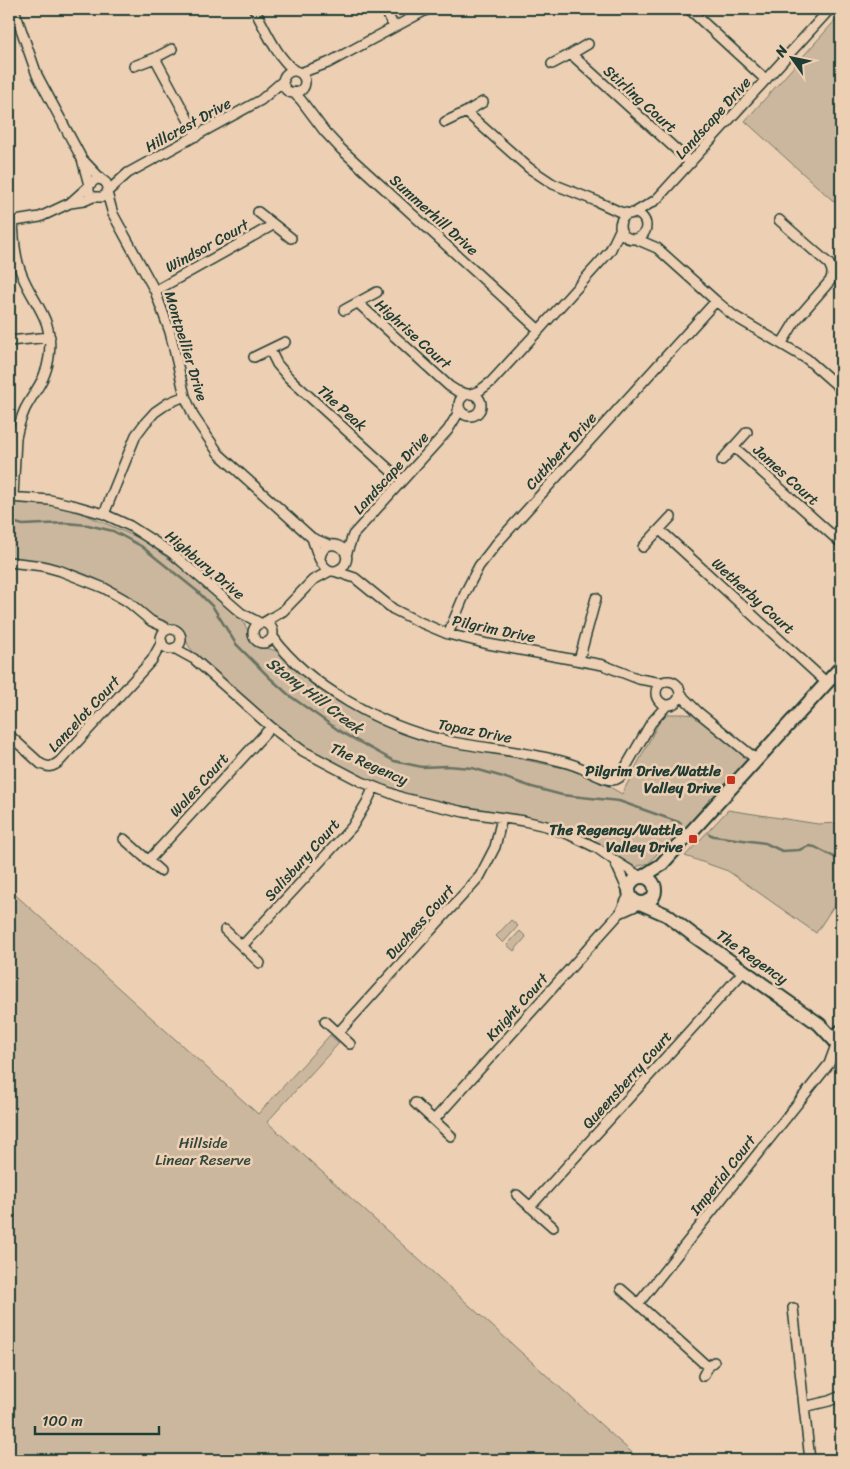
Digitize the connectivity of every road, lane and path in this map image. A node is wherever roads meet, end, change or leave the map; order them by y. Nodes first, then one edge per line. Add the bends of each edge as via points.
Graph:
1 (14, 9) edge
2 (254, 9) edge
3 (385, 9) edge
4 (428, 9) edge
5 (689, 9) edge
6 (830, 9) edge
7 (394, 27) junction
8 (588, 44) dead end
9 (172, 49) dead end
10 (276, 50) junction
11 (571, 54) junction
12 (155, 58) junction
13 (328, 63) junction
14 (552, 64) dead end
15 (134, 66) dead end
16 (298, 72) junction
17 (284, 78) junction
18 (766, 80) junction
19 (304, 85) junction
20 (291, 92) junction
21 (261, 100) junction
22 (483, 102) dead end
23 (466, 112) junction
24 (314, 117) junction
25 (445, 122) dead end
26 (197, 136) junction
27 (82, 159) junction
28 (691, 163) junction
29 (128, 173) junction
30 (102, 180) junction
31 (89, 186) junction
32 (107, 192) junction
33 (95, 198) junction
34 (656, 200) junction
35 (70, 203) junction
36 (608, 207) junction
37 (258, 212) dead end
38 (632, 213) junction
39 (113, 214) junction
40 (779, 220) dead end
41 (11, 222) edge
42 (273, 225) junction
43 (646, 227) junction
44 (620, 228) junction
45 (291, 238) dead end
46 (634, 239) junction
47 (657, 248) junction
48 (610, 251) junction
49 (155, 291) junction
50 (377, 292) dead end
51 (716, 301) junction
52 (358, 303) junction
53 (344, 310) dead end
54 (539, 330) junction
55 (50, 337) junction
56 (9, 341) edge
57 (285, 342) dead end
58 (782, 343) junction
59 (270, 350) junction
60 (254, 357) dead end
61 (491, 382) junction
62 (449, 386) junction
63 (841, 389) edge
64 (469, 394) junction
65 (185, 396) junction
66 (459, 404) junction
67 (481, 404) junction
68 (470, 416) junction
69 (448, 430) junction
70 (747, 432) dead end
71 (734, 446) junction
72 (722, 460) dead end
73 (402, 481) junction
74 (11, 497) edge
75 (104, 514) junction
76 (671, 517) dead end
77 (660, 530) junction
78 (353, 535) junction
79 (312, 538) junction
80 (841, 544) edge
81 (331, 545) junction
82 (643, 547) dead end
83 (346, 556) junction
84 (320, 560) junction
85 (9, 562) edge
86 (332, 571) junction
87 (356, 578) junction
88 (313, 580) junction
89 (596, 598) dead end
90 (283, 611) junction
91 (241, 613) junction
92 (151, 621) junction
93 (261, 623) junction
94 (169, 629) junction
95 (253, 634) junction
96 (448, 634) junction
97 (273, 635) junction
98 (181, 638) junction
99 (162, 640) junction
100 (264, 644) junction
101 (172, 648) junction
102 (282, 650) junction
103 (194, 659) junction
104 (152, 660) junction
105 (579, 660) junction
106 (841, 667) edge
107 (639, 679) junction
108 (662, 683) junction
109 (827, 683) junction
110 (679, 690) junction
111 (657, 696) junction
112 (670, 705) junction
113 (698, 712) junction
114 (651, 723) junction
115 (270, 727) junction
116 (9, 735) edge
117 (757, 760) junction
118 (374, 787) junction
119 (502, 818) junction
120 (124, 839) dead end
121 (148, 861) junction
122 (615, 862) junction
123 (661, 865) junction
124 (160, 872) dead end
125 (642, 877) junction
126 (655, 889) junction
127 (629, 893) junction
128 (641, 904) junction
129 (620, 913) junction
130 (668, 915) junction
131 (225, 930) dead end
132 (242, 946) junction
133 (260, 963) dead end
134 (744, 971) junction
135 (325, 1021) dead end
136 (338, 1033) junction
137 (839, 1042) edge
138 (350, 1044) dead end
139 (415, 1103) dead end
140 (434, 1120) junction
141 (451, 1136) dead end
142 (517, 1195) dead end
143 (530, 1207) junction
144 (553, 1227) dead end
145 (621, 1289) dead end
146 (638, 1304) junction
147 (792, 1308) dead end
148 (708, 1368) dead end
149 (841, 1396) edge
150 (804, 1407) junction
151 (810, 1460) edge

1 - 27 street via 37,75
2 - 10 street
3 - 7 street
4 - 7 street
5 - 18 street
6 - 18 street, Landscape Drive
7 - 13 street
8 - 11 street
9 - 12 street
10 - 16 street
10 - 17 street
11 - 14 street
11 - 28 street, Stirling Court
12 - 15 street
12 - 26 street
13 - 16 street
13 - 19 street
16 - 17 street via 290,72
16 - 19 street via 304,77
17 - 20 street via 285,87
17 - 21 street, Hillcrest Drive
18 - 28 street, Landscape Drive
19 - 20 street via 299,91
19 - 24 street, Summerhill Drive
20 - 21 street, Hillcrest Drive
20 - 24 street, Summerhill Drive
21 - 26 street, Hillcrest Drive
22 - 23 street
23 - 25 street
23 - 36 street via 529,168 553,184
24 - 54 street, Summerhill Drive via 341,149
26 - 29 street, Hillcrest Drive
27 - 30 street
27 - 31 street
28 - 34 street, Landscape Drive
29 - 30 street, Hillcrest Drive
29 - 32 street, Hillcrest Drive
30 - 31 street via 96,179
30 - 32 street via 107,185
31 - 33 street via 89,193
31 - 35 street
32 - 33 street
32 - 39 street, Montpellier Drive
33 - 35 street
33 - 39 street, Montpellier Drive
34 - 38 street, Landscape Drive
34 - 43 street, Landscape Drive
35 - 41 street via 40,217
36 - 38 street
36 - 44 street
37 - 42 street, Windsor Court
38 - 43 street via 641,216
38 - 44 street via 622,219
39 - 49 street, Montpellier Drive
40 - 58 street via 829,264 833,275 796,320
41 - 55 street via 20,269 46,320
42 - 45 street, Windsor Court
42 - 49 street, Windsor Court
43 - 46 street via 642,235
43 - 47 street
44 - 46 street via 625,236
44 - 48 street
46 - 47 street
46 - 48 street
47 - 51 street
48 - 54 street
49 - 65 street, Montpellier Drive via 170,332
50 - 52 street, Highrise Court
51 - 58 street via 750,326
51 - 96 street, Cuthbert Drive via 497,543 479,566
52 - 53 street, Highrise Court
52 - 62 street, Highrise Court
54 - 61 street
55 - 56 street
55 - 74 street via 47,369 18,428
57 - 59 street
58 - 63 street via 807,359
59 - 60 street
59 - 73 street, The Peak via 289,378
61 - 64 street
61 - 67 street
62 - 64 street, Highrise Court
62 - 66 street, Highrise Court
64 - 66 street
64 - 67 street via 476,396
65 - 75 street via 155,412 140,429
65 - 79 street, Montpellier Drive via 194,417 219,454
66 - 68 street via 464,414
66 - 69 street, Landscape Drive
67 - 68 street via 477,414
68 - 69 street, Landscape Drive
69 - 73 street, Landscape Drive
70 - 71 street, James Court
71 - 72 street, James Court
71 - 80 street, James Court
73 - 78 street, Landscape Drive
74 - 75 street, Highbury Drive via 50,500
75 - 91 street, Highbury Drive via 172,553
76 - 77 street
77 - 82 street
77 - 109 street, Wetherby Court
78 - 81 street, Landscape Drive
78 - 83 street, Landscape Drive
79 - 81 street, Montpellier Drive
79 - 84 street, Montpellier Drive
81 - 83 street via 342,548
81 - 84 street via 322,550
83 - 86 street via 344,565
83 - 87 street, Pilgrim Drive
84 - 86 street via 326,569
84 - 88 street
85 - 92 street via 42,566 82,578 114,593
86 - 87 street, Pilgrim Drive
86 - 88 street
87 - 96 street, Pilgrim Drive via 393,609
88 - 90 street
89 - 105 street
90 - 93 street
90 - 97 street
91 - 93 street
91 - 95 street
92 - 94 street
92 - 99 street
93 - 95 street via 254,628
93 - 97 street via 272,627
94 - 98 street via 178,632
94 - 99 street via 164,632
95 - 100 street via 255,640
96 - 105 street, Pilgrim Drive
97 - 100 street
97 - 102 street, Topaz Drive
98 - 101 street via 179,644
98 - 103 street, The Regency
99 - 101 street via 165,646
99 - 104 street, Lancelot Court
100 - 102 street, Topaz Drive
101 - 103 street, The Regency
101 - 104 street, Lancelot Court
102 - 114 street, Topaz Drive via 324,686 346,700 405,728 441,740 552,759 609,780 620,777
103 - 115 street, The Regency
104 - 116 street, Lancelot Court via 53,766 41,764
105 - 107 street, Pilgrim Drive
106 - 109 street
107 - 108 street, Pilgrim Drive
107 - 111 street, Pilgrim Drive
108 - 110 street via 672,682
108 - 111 street via 657,689
109 - 117 street
110 - 112 street via 679,698
110 - 113 street
111 - 112 street via 660,703
111 - 114 street, Topaz Drive
112 - 113 street
112 - 114 street, Topaz Drive
113 - 117 street
115 - 118 street, The Regency via 335,769
115 - 121 street, Wales Court
117 - 123 street
118 - 119 street, The Regency via 431,805
118 - 132 street, Salisbury Court via 352,827
119 - 122 street, The Regency via 546,826 570,835 597,848
119 - 136 street, Duchess Court via 495,847 480,876
120 - 121 street
121 - 124 street
122 - 125 street, The Regency
122 - 127 street, The Regency
123 - 125 street
123 - 126 street
125 - 126 street via 650,880
125 - 127 street via 630,883
126 - 128 street via 650,901
126 - 130 street, The Regency
127 - 128 street via 633,901
127 - 129 street, Knight Court
128 - 129 street, Knight Court
128 - 130 street, The Regency
129 - 140 street, Knight Court
130 - 134 street, The Regency
131 - 132 street
132 - 133 street
134 - 137 street, The Regency
134 - 143 street, Queensberry Court
135 - 136 street
136 - 138 street
137 - 146 street, Imperial Court via 829,1064
139 - 140 street
140 - 141 street
142 - 143 street
143 - 144 street
145 - 146 street
146 - 148 street
147 - 150 street
149 - 150 street
150 - 151 street

